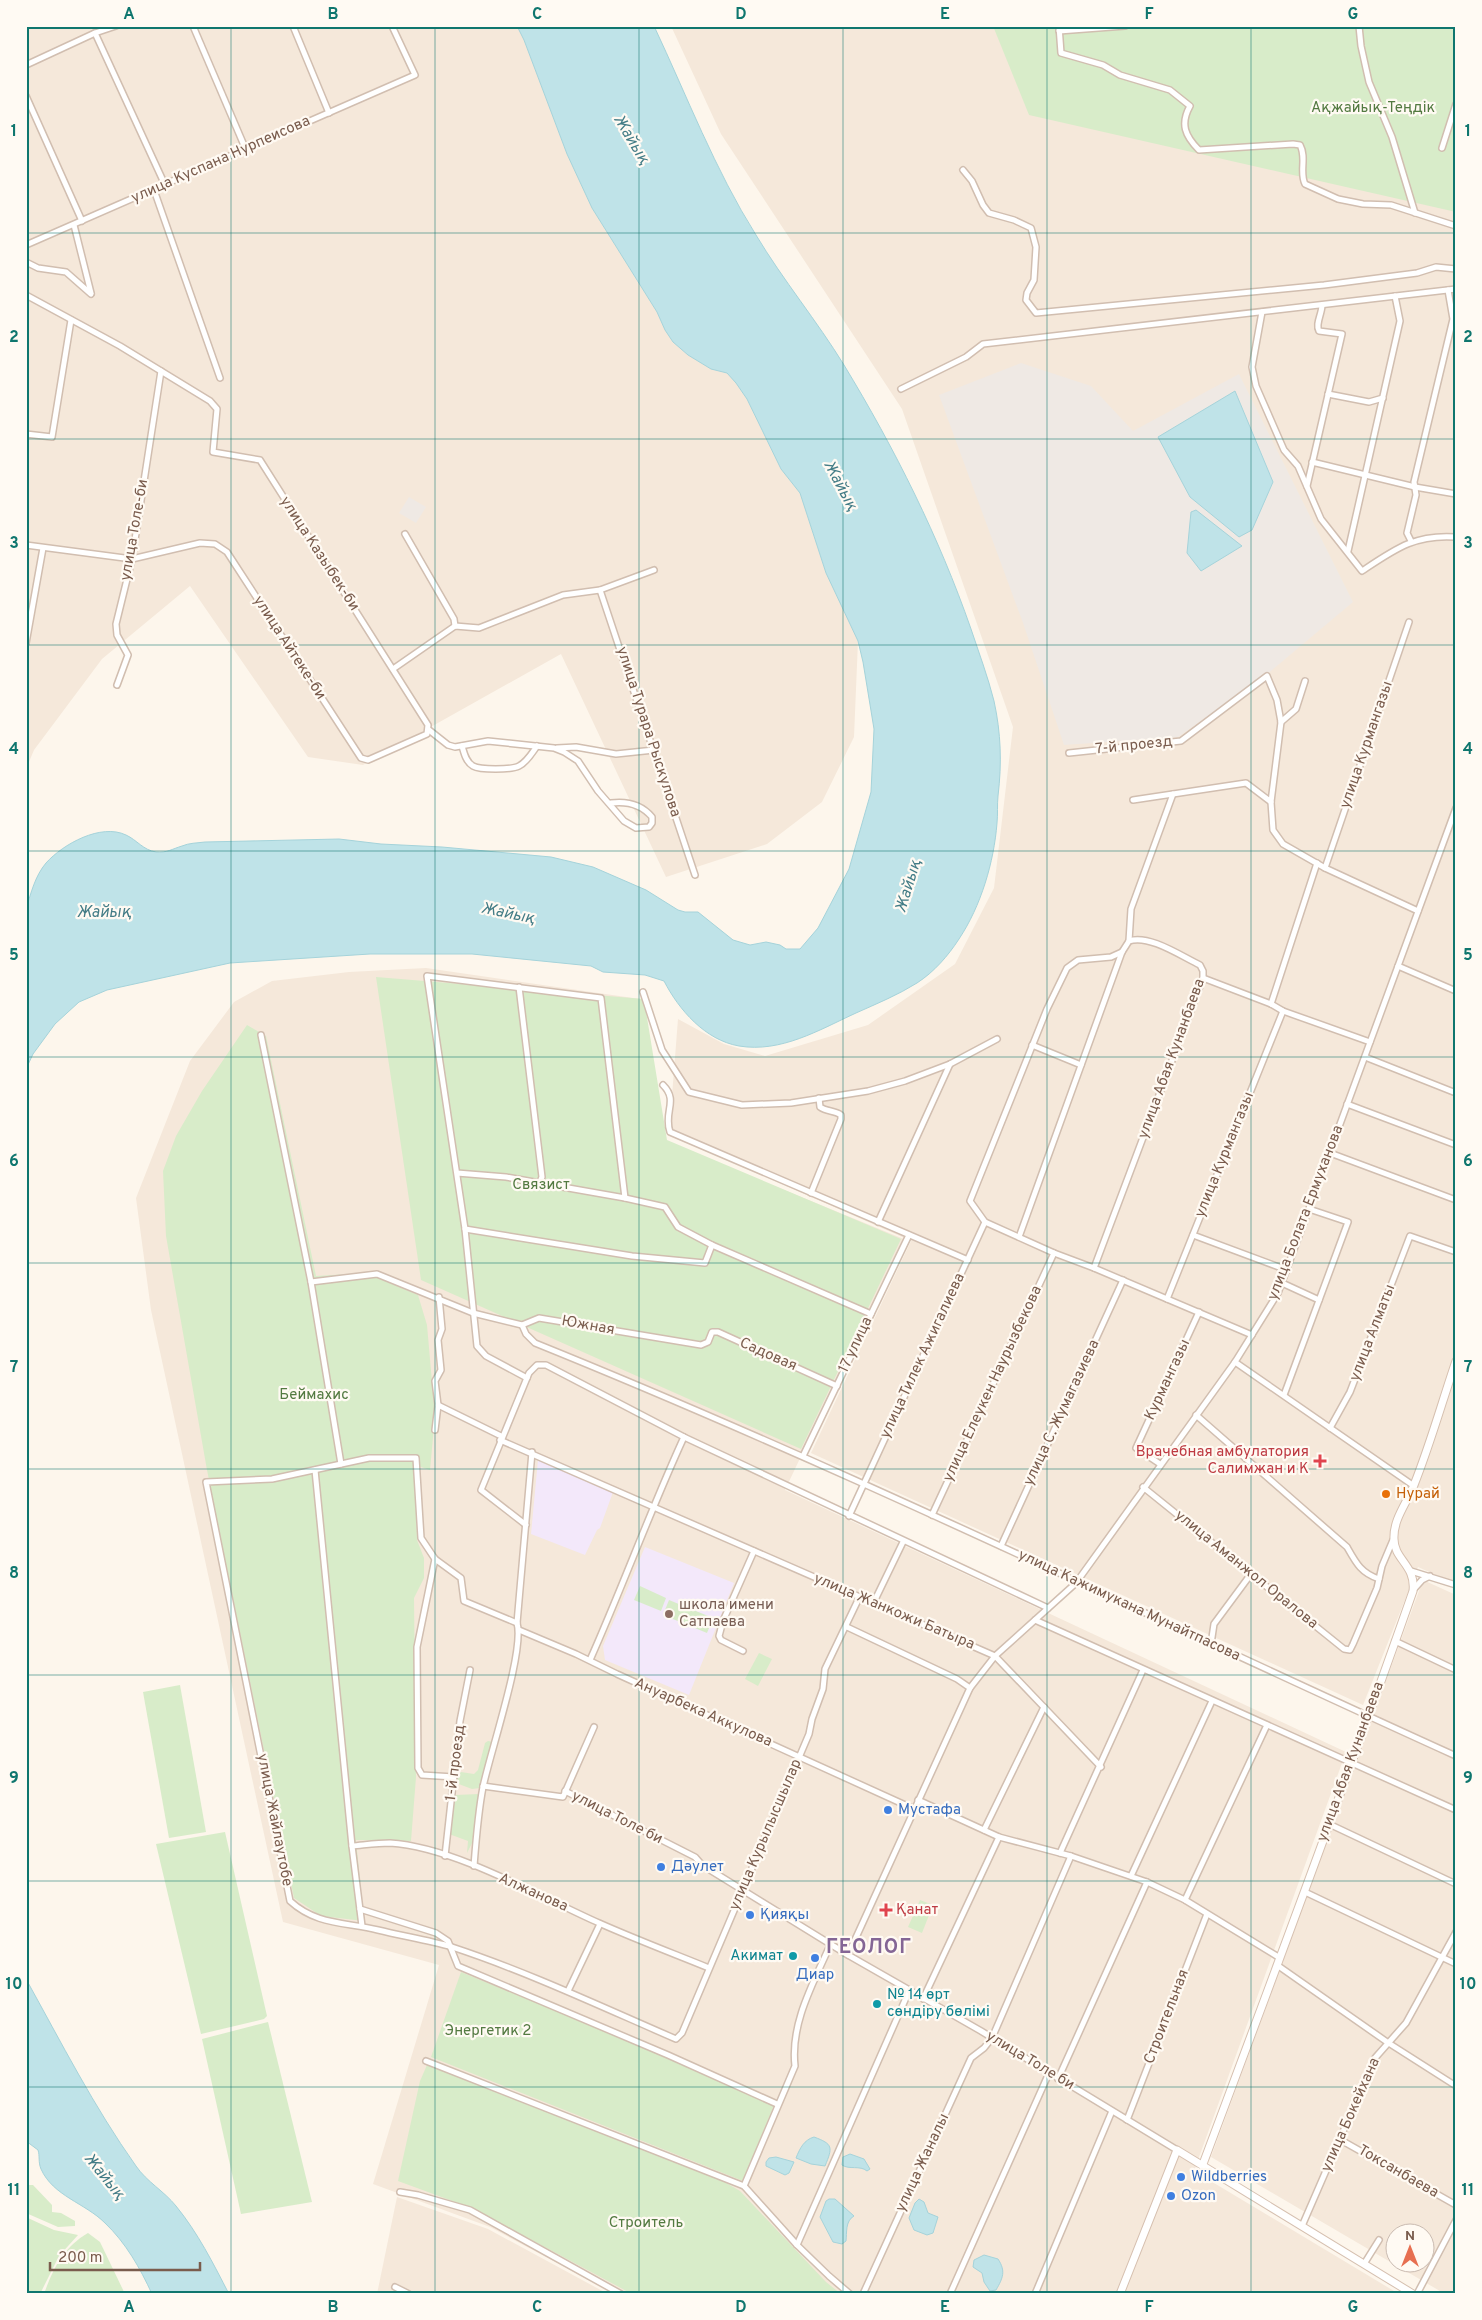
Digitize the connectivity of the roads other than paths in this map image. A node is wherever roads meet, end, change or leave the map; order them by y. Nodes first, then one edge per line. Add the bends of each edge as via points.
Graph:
1 (116, 26) edge
2 (193, 26) edge
3 (293, 26) edge
4 (392, 26) edge
5 (1124, 26) edge
6 (1360, 26) edge
7 (1059, 29) edge
8 (95, 33) junction
9 (26, 65) edge
10 (26, 96) edge
11 (1456, 104) edge
12 (329, 113) junction
13 (1442, 148) dead end
14 (246, 150) junction
15 (963, 170) dead end
16 (165, 185) junction
17 (154, 190) junction
18 (1414, 212) junction
19 (82, 222) junction
20 (74, 225) junction
21 (1456, 226) edge
22 (26, 245) edge
23 (26, 262) edge
24 (1456, 269) edge
25 (1456, 289) edge
26 (1448, 290) junction
27 (26, 295) edge
28 (1395, 296) junction
29 (1322, 305) junction
30 (1262, 312) junction
31 (1454, 317) edge
32 (71, 320) junction
33 (1453, 332) edge
34 (161, 371) junction
35 (220, 378) dead end
36 (900, 389) dead end
37 (1328, 394) junction
38 (1382, 398) junction
39 (26, 434) edge
40 (1312, 462) junction
41 (1366, 475) junction
42 (1307, 486) junction
43 (1415, 487) junction
44 (1456, 494) edge
45 (405, 534) dead end
46 (1456, 537) edge
47 (1411, 542) junction
48 (26, 545) edge
49 (43, 548) junction
50 (1348, 551) junction
51 (132, 559) junction
52 (654, 570) dead end
53 (600, 590) junction
54 (1409, 622) dead end
55 (455, 626) junction
56 (26, 643) edge
57 (393, 669) junction
58 (1305, 681) dead end
59 (117, 685) dead end
60 (1281, 722) junction
61 (429, 727) junction
62 (462, 746) junction
63 (537, 746) junction
64 (554, 748) junction
65 (654, 750) junction
66 (1070, 752) dead end
67 (1173, 794) junction
68 (1133, 800) dead end
69 (1271, 802) junction
70 (611, 803) junction
71 (1456, 808) edge
72 (1317, 863) junction
73 (1325, 868) junction
74 (695, 875) dead end
75 (1418, 911) junction
76 (1129, 941) junction
77 (1122, 952) junction
78 (1398, 966) junction
79 (1203, 978) junction
80 (519, 988) junction
81 (1456, 991) edge
82 (643, 992) dead end
83 (1271, 1004) junction
84 (1284, 1011) junction
85 (261, 1035) dead end
86 (997, 1039) dead end
87 (1370, 1042) junction
88 (1032, 1045) junction
89 (1365, 1057) junction
90 (950, 1064) junction
91 (1081, 1065) junction
92 (663, 1085) dead end
93 (1456, 1093) edge
94 (819, 1098) junction
95 (1347, 1104) junction
96 (1456, 1145) edge
97 (1330, 1153) junction
98 (457, 1173) junction
99 (539, 1184) junction
100 (811, 1193) junction
101 (625, 1198) junction
102 (1456, 1200) edge
103 (1309, 1209) junction
104 (878, 1222) junction
105 (986, 1222) junction
106 (465, 1230) junction
107 (909, 1235) junction
108 (1192, 1235) junction
109 (1019, 1237) junction
110 (712, 1245) junction
111 (1456, 1252) edge
112 (1054, 1253) junction
113 (968, 1260) junction
114 (1094, 1268) junction
115 (1286, 1270) junction
116 (1123, 1280) junction
117 (311, 1282) junction
118 (1282, 1283) junction
119 (439, 1297) junction
120 (1167, 1299) junction
121 (1319, 1300) junction
122 (1199, 1312) junction
123 (473, 1313) junction
124 (871, 1314) junction
125 (522, 1325) junction
126 (1252, 1335) junction
127 (705, 1344) joint
128 (1456, 1361) edge
129 (1236, 1362) junction
130 (528, 1375) junction
131 (837, 1386) junction
132 (1284, 1395) junction
133 (438, 1405) junction
134 (1196, 1415) junction
135 (1330, 1428) junction
136 (435, 1430) dead end
137 (500, 1438) junction
138 (684, 1438) junction
139 (532, 1452) junction
140 (803, 1456) junction
141 (341, 1464) junction
142 (1160, 1464) junction
143 (315, 1470) junction
144 (864, 1482) junction
145 (1414, 1486) junction
146 (1143, 1488) junction
147 (652, 1506) junction
148 (932, 1515) junction
149 (850, 1516) junction
150 (526, 1524) junction
151 (1394, 1540) junction
152 (903, 1542) junction
153 (1001, 1546) junction
154 (754, 1552) junction
155 (435, 1558) junction
156 (1411, 1571) junction
157 (1251, 1574) junction
158 (1430, 1576) junction
159 (1379, 1579) junction
160 (1078, 1580) junction
161 (1456, 1585) edge
162 (1413, 1591) junction
163 (859, 1598) junction
164 (873, 1604) junction
165 (1048, 1608) junction
166 (1035, 1620) junction
167 (517, 1623) junction
168 (847, 1627) junction
169 (519, 1630) junction
170 (1395, 1641) junction
171 (1211, 1644) junction
172 (743, 1651) dead end
173 (995, 1656) junction
174 (590, 1660) junction
175 (470, 1670) dead end
176 (1143, 1670) junction
177 (1456, 1670) edge
178 (970, 1688) junction
179 (1212, 1701) junction
180 (1044, 1707) junction
181 (1367, 1716) junction
182 (1267, 1725) junction
183 (594, 1727) dead end
184 (1456, 1756) edge
185 (799, 1757) junction
186 (1350, 1762) junction
187 (1101, 1767) junction
188 (454, 1777) junction
189 (484, 1786) junction
190 (565, 1791) junction
191 (918, 1800) junction
192 (914, 1809) junction
193 (1456, 1810) edge
194 (1329, 1824) junction
195 (984, 1830) junction
196 (999, 1837) junction
197 (352, 1846) junction
198 (1060, 1853) junction
199 (445, 1856) junction
200 (1071, 1856) junction
201 (474, 1866) junction
202 (1131, 1876) junction
203 (1147, 1882) junction
204 (1456, 1884) edge
205 (743, 1890) junction
206 (1305, 1892) junction
207 (1185, 1900) junction
208 (360, 1909) junction
209 (1207, 1914) junction
210 (600, 1924) junction
211 (362, 1926) junction
212 (1456, 1932) edge
213 (830, 1944) junction
214 (451, 1947) junction
215 (848, 1955) junction
216 (1442, 1957) junction
217 (1280, 1958) junction
218 (1456, 1964) edge
219 (1277, 1965) junction
220 (709, 1968) junction
221 (568, 1991) junction
222 (909, 1991) junction
223 (924, 2000) junction
224 (992, 2038) junction
225 (676, 2039) joint
226 (1387, 2042) junction
227 (426, 2061) dead end
228 (1049, 2073) junction
229 (1058, 2079) junction
230 (1455, 2084) edge
231 (777, 2104) junction
232 (1112, 2111) junction
233 (1127, 2120) junction
234 (1339, 2139) junction
235 (1177, 2150) junction
236 (1202, 2164) junction
237 (744, 2186) junction
238 (400, 2192) dead end
239 (1456, 2205) edge
240 (1456, 2220) edge
241 (1302, 2226) junction
242 (1379, 2240) dead end
243 (797, 2245) junction
244 (1364, 2264) junction
245 (395, 2287) dead end
246 (408, 2294) edge
247 (621, 2294) edge
248 (850, 2294) edge
249 (863, 2294) edge
250 (950, 2294) edge
251 (1035, 2294) edge
252 (1120, 2294) edge
253 (1415, 2294) edge

1 - 8 street
2 - 14 street
3 - 12 street
4 - 12 street, улица Куспана Нурпеисова via 415,75
5 - 7 street
6 - 18 street via 1369,82 1392,137
7 - 18 street via 1061,53 1170,90 1190,106 1184,117 1185,129 1189,141 1199,150 1300,145 1304,152 1302,179 1305,184 1338,199 1391,205
8 - 9 street
8 - 16 street
10 - 19 street
11 - 13 street
12 - 14 street, улица Куспана Нурпеисова
14 - 16 street, улица Куспана Нурпеисова
15 - 24 street via 989,213 1031,228 1036,247 1034,280 1026,300 1036,313 1324,285 1417,273 1436,267
16 - 17 street, улица Куспана Нурпеисова
17 - 19 street, улица Куспана Нурпеисова
17 - 35 street
18 - 21 street
19 - 20 street, улица Куспана Нурпеисова
20 - 22 street, улица Куспана Нурпеисова
20 - 23 street via 91,294 66,272 38,268
25 - 26 street
26 - 28 street
26 - 31 street
27 - 32 street
28 - 29 street
28 - 38 street via 1400,321
29 - 30 street
29 - 37 street via 1319,331 1342,334
30 - 36 street via 983,344 966,357
30 - 42 street via 1252,367 1256,386 1284,450 1298,466
31 - 33 street
32 - 34 street
32 - 39 street via 52,437
33 - 43 street
34 - 51 street, улица Толе-би
34 - 57 street, улица Казыбек-би via 210,400 217,409 213,452 260,460
37 - 38 street via 1369,402
37 - 40 street
38 - 41 street
40 - 41 street
40 - 42 street
41 - 43 street
41 - 50 street
42 - 50 street via 1321,518
43 - 44 street
43 - 47 street via 1406,533
45 - 55 street
46 - 47 street via 1421,538
47 - 50 street via 1398,546 1362,571
48 - 49 street
49 - 51 street
49 - 56 street
51 - 59 street, улица Толе-би via 116,624 117,635 128,655
51 - 61 street, улица Айтеке-би via 200,543 215,544 227,552 363,760 427,734
52 - 53 street
53 - 55 street via 572,592 479,628
53 - 65 street, улица Турара Рыскулова
54 - 73 street, улица Курмангазы
55 - 57 street
57 - 61 street, улица Казыбек-би
58 - 60 street via 1296,709
60 - 66 street, 7-й проезд via 1277,700 1267,676 1181,741
60 - 69 street
61 - 62 street via 448,745
62 - 63 street via 488,741
62 - 63 street via 466,759 480,769 518,766
63 - 64 street
64 - 65 street via 576,747 616,754
64 - 70 street via 578,761 598,791
65 - 74 street, улица Турара Рыскулова
67 - 68 street
67 - 69 street via 1246,783
67 - 76 street via 1130,909
69 - 72 street via 1272,830 1283,844
70 - 70 street via 639,806 652,817 652,823 649,827 636,828 624,821
71 - 75 street, улица Болата Ермуханова
72 - 73 street
72 - 83 street
73 - 75 street
75 - 78 street, улица Болата Ермуханова
76 - 77 street
76 - 79 street, улица Абая Кунанбаева via 1148,940 1200,965
77 - 88 street via 1111,957 1078,960 1067,968
77 - 91 street
78 - 81 street
78 - 87 street, улица Болата Ермуханова
79 - 83 street
79 - 114 street, улица Абая Кунанбаева
80 - 98 street via 427,976
80 - 99 street via 542,1177
80 - 101 street via 601,998
82 - 94 street via 662,1050 689,1092 742,1105
83 - 84 street
84 - 87 street
84 - 108 street, улица Курмангазы
85 - 117 street
86 - 90 street
87 - 89 street, улица Болата Ермуханова
88 - 91 street
88 - 105 street via 970,1201
89 - 93 street
89 - 95 street, улица Болата Ермуханова
90 - 94 street via 868,1091
90 - 104 street
91 - 109 street
92 - 100 street via 669,1091 671,1101 666,1122 670,1132
94 - 100 street via 820,1107 836,1111 842,1119
95 - 96 street
95 - 97 street, улица Болата Ермуханова
97 - 102 street
97 - 103 street, улица Болата Ермуханова
98 - 99 street via 506,1177
98 - 106 street
99 - 101 street
100 - 104 street
101 - 110 street via 665,1207 678,1227
103 - 115 street, улица Болата Ермуханова
103 - 121 street via 1348,1222
104 - 107 street
105 - 109 street
105 - 113 street, улица Тилек Ажигалиева
106 - 110 street via 632,1256 704,1263
106 - 123 street
107 - 113 street
107 - 124 street, 17 улица
108 - 115 street
108 - 120 street, улица Курмангазы
109 - 112 street
110 - 124 street
111 - 135 street, улица Алматы via 1410,1236 1350,1392
112 - 114 street
112 - 148 street, улица Елеукен Наурызбекова
113 - 144 street, улица Тилек Ажигалиева
114 - 116 street
115 - 118 street, улица Болата Ермуханова
116 - 120 street
116 - 153 street, улица С. Жумагазиева
117 - 119 street, Южная via 377,1274
117 - 141 street
118 - 121 street
118 - 126 street, улица Болата Ермуханова
119 - 123 street, Южная
119 - 133 street via 442,1329 438,1340 441,1370 435,1381
120 - 122 street
121 - 132 street
122 - 126 street
122 - 142 street, Курмангазы via 1136,1448
123 - 125 street, Южная
123 - 130 street via 480,1352
124 - 131 street, 17 улица
125 - 127 street, Южная via 539,1318
125 - 140 street, улица Кажимукана Мунайтпасова via 535,1342
126 - 129 street, улица Болата Ермуханова
127 - 131 street, Садовая via 712,1332 718,1332
128 - 145 street
129 - 132 street
129 - 134 street, улица Болата Ермуханова
130 - 137 street
130 - 138 street via 537,1365 546,1365
131 - 140 street, 17 улица
132 - 135 street
133 - 136 street
133 - 137 street, улица Жанкожи Батыра
134 - 142 street, улица Болата Ермуханова
134 - 159 street via 1348,1547 1359,1568
135 - 145 street
137 - 139 street, улица Жанкожи Батыра
137 - 150 street via 481,1490
138 - 147 street
138 - 149 street
139 - 147 street, улица Жанкожи Батыра
139 - 150 street
140 - 144 street, улица Кажимукана Мунайтпасова
141 - 143 street
141 - 155 street via 370,1458 416,1458 422,1538
142 - 146 street, улица Болата Ермуханова
143 - 197 street
143 - 211 street, улица Жайлаутобе via 272,1479 206,1482 290,1901 302,1913 315,1918
144 - 148 street, улица Кажимукана Мунайтпасова
144 - 149 street, улица Тилек Ажигалиева
145 - 151 street via 1399,1515
146 - 157 street, улица Аманжол Оралова
146 - 160 street, улица Болата Ермуханова
147 - 154 street, улица Жанкожи Батыра
147 - 174 street
148 - 153 street, улица Кажимукана Мунайтпасова
149 - 152 street
150 - 167 street
151 - 156 street, улица Абая Кунанбаева via 1396,1549
151 - 159 street
152 - 164 street
152 - 165 street
153 - 160 street, улица Кажимукана Мунайтпасова
154 - 163 street, улица Жанкожи Батыра
154 - 172 street via 719,1636
155 - 167 street via 461,1578 464,1601
155 - 188 street via 417,1647 418,1768 422,1775
156 - 158 street
156 - 162 street, улица Абая Кунанбаева
157 - 159 street, улица Аманжол Оралова via 1344,1649 1350,1650
157 - 171 street via 1214,1624
158 - 161 street
158 - 162 street
160 - 165 street, улица Болата Ермуханова
160 - 171 street, улица Кажимукана Мунайтпасова
162 - 170 street, улица Абая Кунанбаева
163 - 164 street, улица Жанкожи Батыра
163 - 168 street, улица Курылысшылар
164 - 173 street, улица Жанкожи Батыра
165 - 166 street, улица Болата Ермуханова
166 - 173 street, улица Болата Ермуханова
166 - 176 street
167 - 169 street
168 - 178 street
168 - 185 street, улица Курылысшылар via 825,1669 823,1689
169 - 174 street, Ануарбека Аккулова
169 - 189 street
170 - 177 street
170 - 181 street, улица Абая Кунанбаева
171 - 181 street, улица Кажимукана Мунайтпасова
173 - 178 street, улица Болата Ермуханова
173 - 180 street, улица Жанкожи Батыра
174 - 185 street, Ануарбека Аккулова
175 - 188 street, 1-й проезд
176 - 179 street
176 - 187 street
178 - 191 street, улица Болата Ермуханова
179 - 182 street
179 - 202 street
180 - 187 street, улица Жанкожи Батыра
180 - 195 street
181 - 184 street, улица Кажимукана Мунайтпасова
181 - 186 street, улица Абая Кунанбаева
182 - 186 street
182 - 207 street
183 - 190 street
185 - 192 street, Ануарбека Аккулова
185 - 205 street, улица Курылысшылар
186 - 193 street
186 - 194 street, улица Абая Кунанбаева
187 - 198 street
188 - 199 street, 1-й проезд
189 - 190 street via 563,1797
189 - 201 street
190 - 205 street, улица Толе би via 695,1857 702,1866
191 - 192 street, улица Болата Ермуханова
191 - 195 street
192 - 215 street, улица Болата Ермуханова
194 - 204 street
194 - 206 street, улица Абая Кунанбаева
195 - 196 street
196 - 198 street
196 - 223 street
197 - 199 street, Алжанова via 389,1843
197 - 208 street
198 - 200 street
199 - 201 street, Алжанова
200 - 202 street
200 - 224 street
201 - 210 street, Алжанова
202 - 203 street
203 - 207 street
203 - 229 street
205 - 213 street, улица Толе би
205 - 220 street, улица Курылысшылар
206 - 216 street
206 - 217 street, улица Абая Кунанбаева
207 - 209 street
208 - 211 street
208 - 214 street via 436,1933
209 - 217 street
209 - 233 street, Строительная
210 - 220 street, Алжанова
210 - 221 street
211 - 214 street, улица Жайлаутобе
212 - 216 street, улица Бокейхана
213 - 215 street, улица Толе би
213 - 231 street via 799,2016 795,2066
214 - 221 street, улица Жайлаутобе
214 - 231 street via 458,1966 668,2054
215 - 222 street, улица Толе би
216 - 218 street
216 - 226 street, улица Бокейхана via 1406,2023
217 - 219 street, улица Абая Кунанбаева
219 - 226 street
219 - 236 street, улица Абая Кунанбаева
220 - 225 street, улица Курылысшылар via 682,2033
221 - 225 street, улица Жайлаутобе
222 - 223 street, улица Толе би
222 - 243 street
223 - 224 street, улица Толе би
224 - 228 street, улица Толе би
224 - 249 street, улица Жаналы via 971,2058
226 - 230 street
226 - 234 street, улица Бокейхана via 1375,2058
227 - 237 street
228 - 229 street, улица Толе би
228 - 250 street
229 - 232 street, улица Толе би
231 - 237 street
232 - 233 street, улица Толе би
232 - 251 street
233 - 235 street, улица Толе би
234 - 239 street, Токсанбаева
234 - 241 street, улица Бокейхана
235 - 236 street, улица Толе би
235 - 252 street
236 - 241 street, улица Толе би
237 - 243 street
238 - 247 street via 470,2210
240 - 253 street
241 - 244 street, улица Толе би
242 - 244 street
243 - 248 street
244 - 253 street, улица Толе би
245 - 246 street

